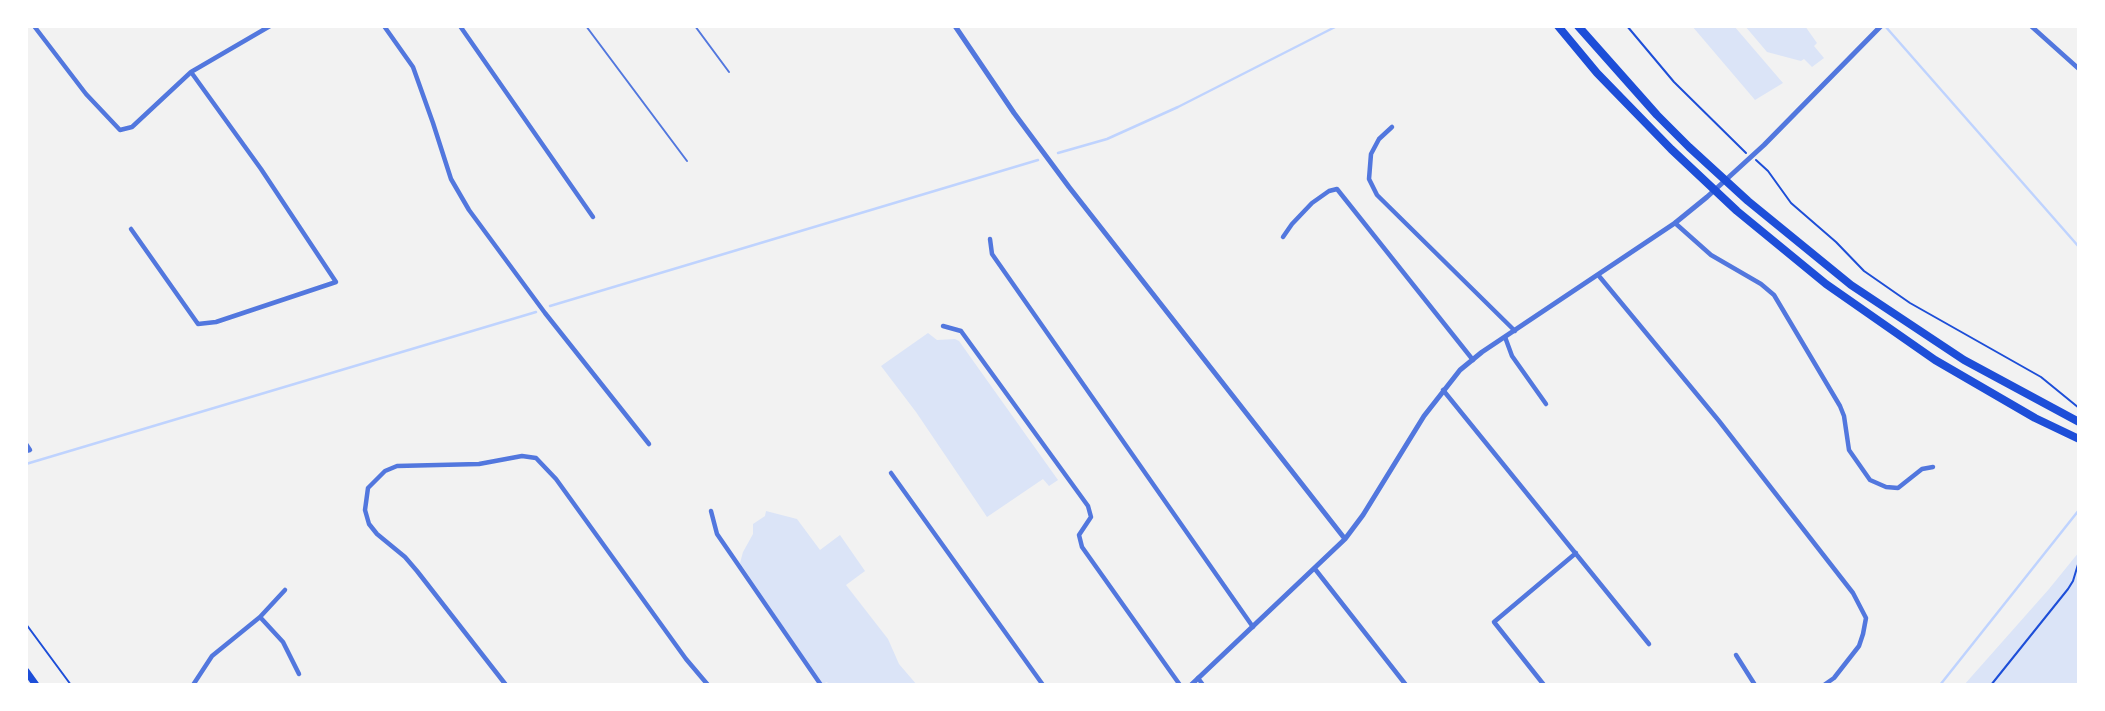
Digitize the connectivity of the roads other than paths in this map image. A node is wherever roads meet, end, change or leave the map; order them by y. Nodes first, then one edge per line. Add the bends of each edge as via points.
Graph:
1 (34, 26) edge
2 (270, 26) edge
3 (384, 26) edge
4 (460, 26) edge
5 (586, 26) edge
6 (695, 26) edge
7 (954, 26) edge
8 (1558, 26) edge
9 (1578, 26) edge
10 (2031, 26) edge
11 (1881, 27) edge
12 (2079, 69) edge
13 (191, 72) junction
14 (729, 72) dead end
15 (1392, 127) dead end
16 (687, 161) dead end
17 (593, 217) dead end
18 (1675, 223) junction
19 (131, 229) dead end
20 (1283, 237) dead end
21 (990, 239) dead end
22 (1599, 276) junction
23 (943, 326) dead end
24 (1515, 331) junction
25 (1505, 337) junction
26 (1473, 360) junction
27 (1443, 390) junction
28 (1545, 404) dead end
29 (2079, 422) edge
30 (2079, 439) edge
31 (26, 444) edge
32 (649, 444) dead end
33 (26, 451) edge
34 (1933, 467) dead end
35 (891, 473) dead end
36 (711, 510) dead end
37 (1345, 539) junction
38 (1576, 554) junction
39 (1315, 569) junction
40 (285, 590) dead end
41 (260, 617) junction
42 (1253, 627) junction
43 (1649, 644) dead end
44 (1736, 656) dead end
45 (26, 671) edge
46 (299, 674) dead end
47 (1198, 678) junction
48 (36, 685) edge
49 (193, 685) edge
50 (506, 685) edge
51 (708, 685) edge
52 (821, 685) edge
53 (1043, 685) edge
54 (1180, 685) edge
55 (1191, 685) edge
56 (1203, 685) edge
57 (1406, 685) edge
58 (1544, 685) edge
59 (1755, 685) edge
60 (1824, 685) edge

1 - 13 street via 120,130 132,127
2 - 13 street
3 - 32 street via 413,67 451,179 469,210
4 - 17 street
5 - 16 lane
6 - 14 lane
7 - 37 street via 1069,187
8 - 30 highway via 1671,149 1826,284 1935,360
9 - 29 highway via 1689,147 1851,285 1964,360
10 - 12 street
11 - 18 street via 1751,158
13 - 19 street via 336,282 198,324
15 - 24 street via 1371,154 1369,180 1377,195
18 - 22 street
18 - 34 street via 1711,255 1774,295 1840,406 1849,450 1870,480 1898,488 1922,468
20 - 26 street via 1312,203 1336,189
21 - 42 street via 992,254
22 - 24 street
22 - 60 street via 1719,421 1857,601 1866,618 1863,634 1834,678
23 - 54 street via 961,331 1088,506 1091,517 1079,535 1082,547
24 - 25 street
25 - 26 street
25 - 28 street via 1512,356
26 - 27 street
27 - 37 street
27 - 38 street
31 - 33 street via 30,450
35 - 53 street
36 - 52 street via 717,534
37 - 39 street
38 - 43 street
38 - 58 street via 1494,622
39 - 42 street
39 - 57 street
40 - 41 street
41 - 46 street via 283,642
41 - 49 street via 212,656
42 - 47 street
44 - 59 street
45 - 48 main road
47 - 55 street
47 - 56 street
50 - 51 street via 411,564 369,524 365,510 368,488 385,471 397,466 536,458

